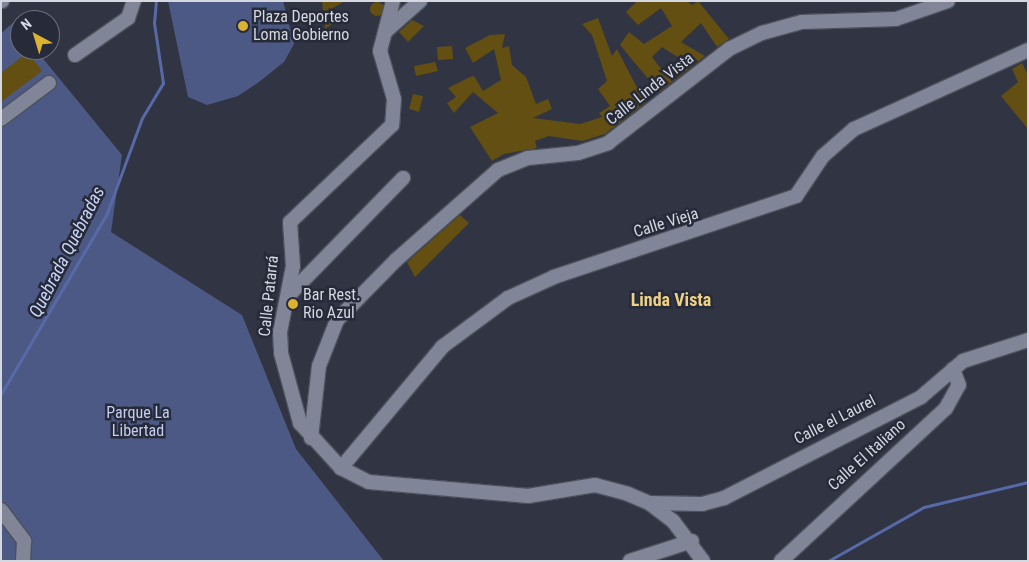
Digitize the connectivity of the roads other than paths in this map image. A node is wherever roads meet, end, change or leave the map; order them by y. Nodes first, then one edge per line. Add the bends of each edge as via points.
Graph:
1 (134, 1) edge
2 (393, 1) edge
3 (420, 1) edge
4 (948, 1) edge
5 (385, 33) junction
6 (1028, 50) edge
7 (75, 55) dead end
8 (49, 83) dead end
9 (1, 120) edge
10 (403, 178) dead end
11 (287, 297) junction
12 (1028, 340) edge
13 (953, 369) junction
14 (311, 438) junction
15 (341, 468) junction
16 (649, 503) junction
17 (1, 510) edge
18 (692, 540) junction
19 (23, 561) edge
20 (630, 561) edge
21 (703, 561) edge
22 (781, 561) edge

1 - 7 street via 128,18
2 - 5 street, Calle Patarrá
3 - 5 street
4 - 14 street, Calle Linda Vista via 896,19 802,22 762,33 729,49 608,143 578,153 528,158 498,170 396,260 337,320 319,366
5 - 11 street, Calle Patarrá via 381,58 395,117 385,135 290,222 293,266
6 - 15 street, Calle Vieja via 854,130 823,156 796,196 554,277 508,298 442,348
8 - 9 street
10 - 11 street
11 - 14 street, Calle Patarrá via 281,353 296,415
12 - 13 street, Calle el Laurel via 963,361
13 - 16 street, Calle el Laurel via 921,397 724,498 702,504
13 - 22 street, Calle El Italiano via 959,385 947,406
14 - 15 street, Calle Patarrá
15 - 16 street, Calle Patarrá via 357,479 390,486 528,496 595,485
16 - 18 street, Calle Patarrá
17 - 19 street via 24,541
18 - 20 street
18 - 21 street, Calle Patarrá

